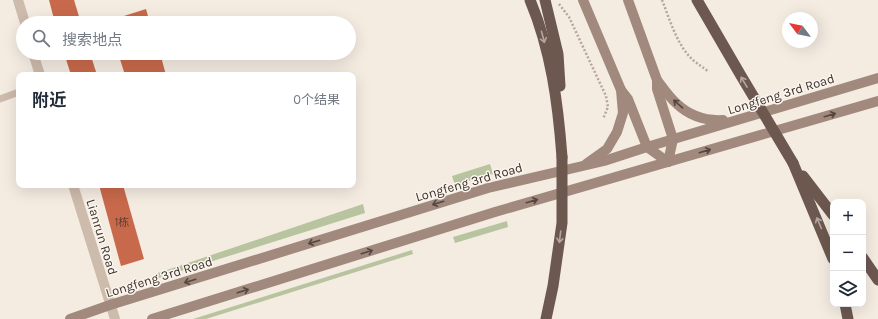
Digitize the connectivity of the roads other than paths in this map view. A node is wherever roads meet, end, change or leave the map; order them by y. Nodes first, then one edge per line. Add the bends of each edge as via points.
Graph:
1 (18, 0) edge
2 (530, 0) edge
3 (545, 0) edge
4 (583, 0) edge
5 (628, 0) edge
6 (697, 0) edge
7 (23, 16) edge
8 (36, 60) edge
9 (39, 72) edge
10 (878, 78) edge
11 (657, 80) junction
12 (621, 90) junction
13 (16, 93) edge
14 (0, 99) edge
15 (878, 101) edge
16 (740, 119) junction
17 (673, 139) junction
18 (647, 147) junction
19 (562, 156) junction
20 (668, 162) junction
21 (794, 163) junction
22 (584, 165) junction
23 (74, 188) edge
24 (830, 211) edge
25 (830, 253) edge
26 (866, 262) edge
27 (878, 280) edge
28 (110, 305) junction
29 (846, 307) edge
30 (70, 319) edge
31 (115, 319) edge
32 (152, 319) edge
33 (546, 319) edge
34 (848, 319) edge

1 - 7 street
2 -> 19 highway via 543,35 550,66
3 - 19 highway via 558,54
4 - 12 main road
5 - 11 main road
21 -> 6 highway, bridge
8 - 9 street
10 - 16 main road, Longfeng 3rd Road
16 -> 11 main road via 712,121 693,115 677,104
11 - 17 main road via 657,89
12 - 18 main road via 628,99
12 - 22 main road via 623,113 617,132 607,149
13 - 14 lane
20 -> 15 main road
16 - 17 main road, Longfeng 3rd Road
17 - 18 main road, Longfeng 3rd Road
17 - 20 main road
18 - 20 main road
18 - 22 main road, Longfeng 3rd Road via 604,162
19 -> 33 highway, bridge via 562,223
32 -> 20 main road via 487,214
21 - 24 highway
25 -> 21 highway
22 -> 28 main road, Longfeng 3rd Road via 488,188
23 - 28 street, Lianrun Road
26 - 27 highway
28 - 30 main road, Longfeng 3rd Road
28 - 31 street, Lianrun Road
29 - 34 highway

